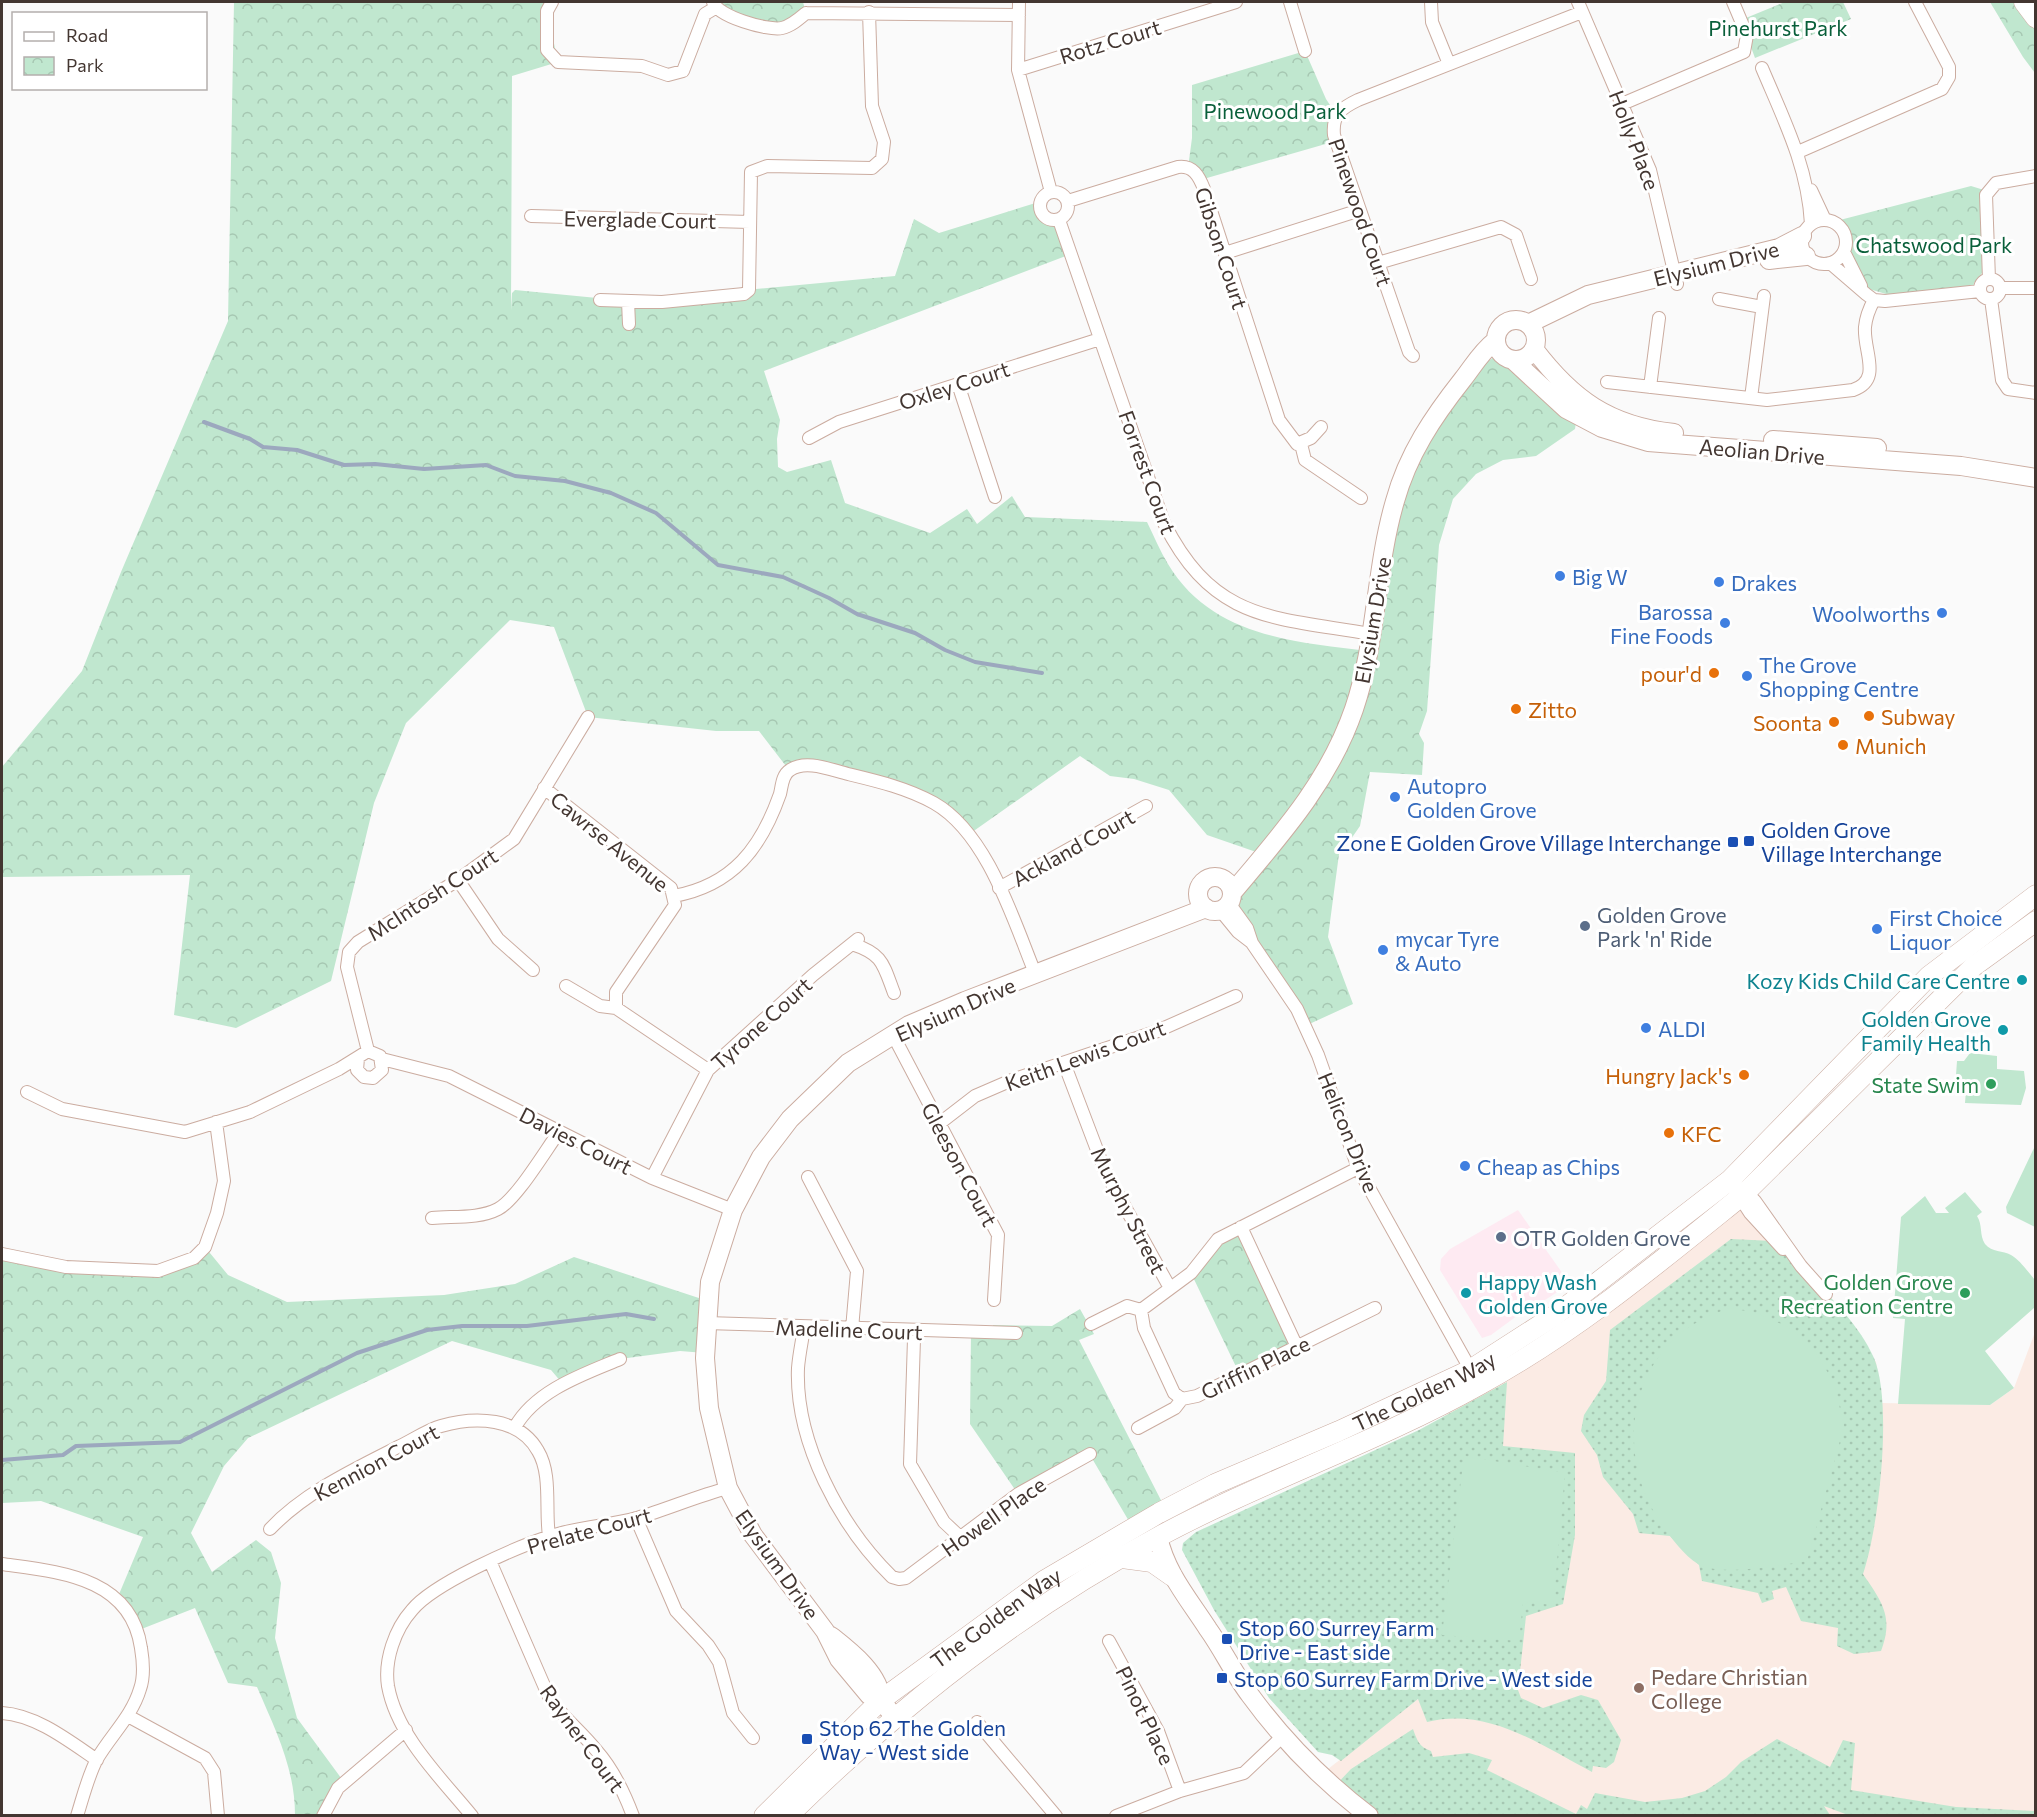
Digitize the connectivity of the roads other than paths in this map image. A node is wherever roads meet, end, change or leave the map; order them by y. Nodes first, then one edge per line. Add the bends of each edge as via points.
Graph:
1 (552, 2) edge
2 (1019, 2) edge
3 (1236, 2) edge
4 (1290, 2) edge
5 (1431, 2) edge
6 (1733, 2) edge
7 (1915, 2) edge
8 (2024, 2) edge
9 (714, 4) edge
10 (805, 7) edge
11 (1580, 7) edge
12 (869, 12) junction
13 (1019, 15) junction
14 (2036, 18) edge
15 (1305, 51) dead end
16 (1449, 64) junction
17 (1762, 69) dead end
18 (1018, 70) junction
19 (1622, 104) junction
20 (1798, 152) junction
21 (2036, 176) edge
22 (1806, 181) junction
23 (1052, 192) junction
24 (1068, 201) junction
25 (1360, 210) junction
26 (531, 216) dead end
27 (1059, 220) junction
28 (1825, 220) junction
29 (750, 222) junction
30 (1806, 230) junction
31 (1844, 252) junction
32 (1225, 253) junction
33 (1806, 256) junction
34 (1378, 263) junction
35 (1830, 263) junction
36 (1531, 279) dead end
37 (1676, 279) junction
38 (1989, 279) junction
39 (2000, 288) junction
40 (2036, 288) edge
41 (1980, 291) junction
42 (1870, 297) junction
43 (1719, 299) dead end
44 (1991, 299) junction
45 (600, 300) dead end
46 (628, 301) junction
47 (1659, 318) dead end
48 (629, 324) dead end
49 (1532, 336) junction
50 (1100, 339) junction
51 (1504, 353) junction
52 (1413, 356) dead end
53 (1607, 382) dead end
54 (958, 384) junction
55 (1650, 387) junction
56 (2036, 393) edge
57 (1750, 398) junction
58 (1321, 427) dead end
59 (809, 438) dead end
60 (1301, 444) junction
61 (2036, 466) edge
62 (2036, 478) edge
63 (995, 497) dead end
64 (1360, 498) dead end
65 (1371, 634) junction
66 (588, 717) dead end
67 (544, 788) junction
68 (1146, 806) dead end
69 (458, 880) junction
70 (999, 888) junction
71 (2036, 895) edge
72 (674, 896) junction
73 (1218, 898) junction
74 (2036, 921) edge
75 (1974, 966) junction
76 (533, 970) dead end
77 (1035, 973) junction
78 (566, 986) dead end
79 (894, 993) dead end
80 (1236, 996) dead end
81 (616, 1008) junction
82 (893, 1035) junction
83 (382, 1059) junction
84 (361, 1060) junction
85 (1064, 1063) junction
86 (421, 1068) junction
87 (708, 1070) junction
88 (381, 1073) junction
89 (27, 1092) dead end
90 (1815, 1093) junction
91 (1831, 1107) junction
92 (216, 1122) junction
93 (940, 1123) junction
94 (559, 1132) junction
95 (1358, 1168) junction
96 (807, 1177) dead end
97 (652, 1178) junction
98 (1739, 1190) junction
99 (733, 1210) junction
100 (432, 1218) dead end
101 (1241, 1227) junction
102 (2, 1254) edge
103 (1170, 1288) junction
104 (1826, 1294) dead end
105 (994, 1300) dead end
106 (1145, 1307) junction
107 (1374, 1308) dead end
108 (706, 1323) junction
109 (1091, 1324) dead end
110 (804, 1328) junction
111 (852, 1329) junction
112 (917, 1331) junction
113 (1016, 1333) dead end
114 (1297, 1347) junction
115 (620, 1359) dead end
116 (1475, 1378) junction
117 (1182, 1399) junction
118 (515, 1426) junction
119 (1138, 1428) dead end
120 (1090, 1454) dead end
121 (728, 1488) junction
122 (1159, 1513) junction
123 (636, 1518) junction
124 (270, 1528) dead end
125 (549, 1536) junction
126 (960, 1537) junction
127 (1158, 1537) junction
128 (1119, 1548) junction
129 (490, 1561) junction
130 (2, 1564) edge
131 (1172, 1576) junction
132 (1209, 1629) junction
133 (1109, 1641) dead end
134 (881, 1700) junction
135 (2, 1713) edge
136 (128, 1716) junction
137 (895, 1718) junction
138 (977, 1722) dead end
139 (406, 1730) junction
140 (1282, 1737) junction
141 (753, 1738) dead end
142 (97, 1760) junction
143 (1180, 1791) junction
144 (77, 1815) edge
145 (218, 1815) edge
146 (323, 1815) edge
147 (472, 1815) edge
148 (633, 1815) edge
149 (764, 1815) edge
150 (788, 1815) edge
151 (1056, 1815) edge
152 (1116, 1815) edge
153 (1369, 1815) edge

1 - 9 street via 547,11 547,50 558,62 642,66 668,75 683,71 705,14
2 - 13 street
3 - 18 street, Rotz Court
4 - 15 street
5 - 16 street via 1432,22
6 - 19 street via 1747,35 1744,52
7 - 20 street via 1949,67 1949,77 1942,89
8 - 14 main road
9 - 10 street via 725,15 771,28 795,23
10 - 12 street
11 - 16 street, Pinewood Court
11 - 19 street, Holly Place
12 - 13 street
12 - 29 street via 873,106 884,142 882,159 872,168 759,168 751,172
13 - 18 street
16 - 25 street, Pinewood Court via 1352,103 1336,114 1334,135
17 - 20 street
18 - 23 street
19 - 37 street, Holly Place via 1650,170
20 - 22 street
21 - 38 street via 1996,183 1986,195
22 - 28 street
22 - 30 street
23 - 24 street via 1060,193
23 - 27 street via 1042,201 1041,211 1048,219
24 - 27 street via 1067,213
24 - 32 street, Gibson Court via 1184,166 1198,176
25 - 32 street
25 - 34 street, Pinewood Court
26 - 29 street, Everglade Court
27 - 50 street, Forrest Court
28 - 30 street
28 - 31 street via 1842,230
29 - 46 street via 748,290 744,294 682,301
30 - 33 street via 1802,249
30 - 37 street, Elysium Drive via 1779,248
31 - 35 street
31 - 42 street
32 - 60 street, Gibson Court via 1279,420 1295,442
33 - 35 street via 1819,264
33 - 37 street, Elysium Drive
34 - 36 street via 1501,227 1516,235
34 - 52 street, Pinewood Court via 1408,352
35 - 42 street
37 - 49 street, Elysium Drive via 1559,316
38 - 39 street
38 - 41 street via 1982,282
39 - 40 street
39 - 44 street
41 - 42 street via 1886,301
41 - 44 street
42 - 57 street via 1865,329 1870,375 1863,387 1767,400
43 - 57 street via 1763,301
44 - 56 street via 2002,380 2008,389 2018,393
45 - 46 street
46 - 48 street
47 - 55 street
49 - 51 street via 1529,355
49 - 51 street via 1516,320 1508,321 1497,332
49 - 61 street, Aeolian Drive via 1555,377 1572,393 1603,414 1637,426 1683,434 1830,444
50 - 54 street, Oxley Court
50 - 65 street, Forrest Court via 1164,523 1197,574 1216,591 1259,614
51 - 62 street, Aeolian Drive via 1566,409 1621,436 1648,442 1961,466
51 - 65 street, Elysium Drive via 1464,378 1427,426 1401,481 1388,531
53 - 55 street
54 - 59 street, Oxley Court via 839,422
54 - 63 street
55 - 57 street
58 - 60 street
60 - 64 street, Gibson Court via 1305,460
65 - 73 street, Elysium Drive via 1358,695 1336,752 1302,808
66 - 67 street, McIntosh Court
67 - 69 street, McIntosh Court via 514,839
67 - 72 street, Cawrse Avenue via 671,888
68 - 70 street, Ackland Court
69 - 76 street via 498,939
69 - 84 street, McIntosh Court via 363,939 349,952 347,967
70 - 72 street via 976,844 955,818 935,803 883,782 806,765 789,770 783,779 751,854 720,878 693,892
70 - 77 street
71 - 90 main road, The Golden Way via 1929,976
72 - 81 street via 675,905 616,992
73 - 77 street, Elysium Drive via 1164,925
73 - 95 street, Helicon Drive via 1247,928 1252,943 1297,1010 1336,1101
74 - 75 main road, The Golden Way
75 - 90 main road via 1898,1026 1841,1080
75 - 91 main road, The Golden Way
77 - 82 street, Elysium Drive
78 - 81 street via 600,1006
79 - 87 street, Tyrone Court via 880,957 855,941
80 - 85 street, Keith Lewis Court via 1155,1032
81 - 87 street
82 - 93 street, Gleeson Court via 915,1083
82 - 99 street, Elysium Drive via 848,1063 790,1119 762,1157
83 - 84 street, Davies Court via 377,1053
83 - 86 street, Davies Court
83 - 88 street
84 - 88 street, Davies Court via 368,1078
84 - 92 street via 250,1112
85 - 93 street, Keith Lewis Court via 975,1096
85 - 103 street, Murphy Street via 1105,1171
86 - 88 street, Davies Court
86 - 94 street, Davies Court via 449,1076
87 - 97 street, Tyrone Court
89 - 92 street via 62,1108 155,1129 185,1132
90 - 91 main road
90 - 98 main road, The Golden Way
91 - 98 main road, The Golden Way
92 - 102 street via 224,1181 205,1246 194,1258 158,1271 66,1267
93 - 105 street, Gleeson Court via 998,1235
94 - 97 street, Davies Court
94 - 100 street via 510,1201 482,1215
95 - 101 street
95 - 116 street, Helicon Drive
96 - 111 street via 857,1271
97 - 99 street, Davies Court
98 - 104 street
98 - 116 main road, The Golden Way via 1587,1317
99 - 108 street, Elysium Drive via 710,1282
101 - 103 street via 1218,1239 1191,1274
101 - 114 street
103 - 106 street
106 - 109 street via 1126,1306
106 - 117 street via 1144,1328 1174,1393
107 - 114 street, Griffin Place
108 - 110 street, Madeline Court
108 - 121 street, Elysium Drive via 709,1408
110 - 111 street, Madeline Court
110 - 126 street, Howell Place via 799,1393 811,1445 836,1507 883,1568 899,1579 906,1578
111 - 112 street, Madeline Court
112 - 113 street, Madeline Court via 993,1329
112 - 126 street via 910,1464 944,1522
114 - 117 street, Griffin Place via 1197,1396
115 - 118 street via 562,1383 522,1415
116 - 122 main road, The Golden Way via 1339,1431 1215,1484
116 - 127 main road, The Golden Way via 1345,1452 1244,1494
117 - 119 street, Griffin Place via 1175,1408
118 - 124 street, Kennion Court via 476,1421 440,1426 289,1508
118 - 125 street via 531,1440 544,1466
120 - 126 street, Howell Place via 1028,1488
121 - 123 street, Prelate Court
121 - 134 street, Elysium Drive via 753,1535 825,1631 850,1651 880,1687
122 - 127 main road
122 - 128 main road, The Golden Way
123 - 125 street, Prelate Court
123 - 141 street via 676,1611 719,1662 733,1713
125 - 129 street, Prelate Court
127 - 128 main road
127 - 131 street
127 - 132 street via 1173,1552
128 - 131 main road via 1152,1562
128 - 134 main road, The Golden Way via 1045,1580
128 - 137 main road, The Golden Way
129 - 139 street, Prelate Court via 432,1593 412,1609 398,1630 391,1648 388,1685
129 - 148 street, Rayner Court via 549,1697 610,1768
130 - 136 street via 90,1581 117,1599 138,1630 142,1657 141,1688
131 - 132 street
132 - 140 street via 1248,1694
133 - 143 street, Pinot Place via 1158,1731
134 - 137 street, Elysium Drive
134 - 149 main road, The Golden Way
135 - 142 street via 15,1714 56,1733
136 - 142 street
136 - 145 street via 205,1758 214,1772
137 - 150 main road, The Golden Way
138 - 151 street
139 - 146 street via 338,1788
139 - 147 street, Prelate Court
140 - 143 street via 1244,1773
140 - 153 street via 1319,1776
142 - 144 street
143 - 152 street

